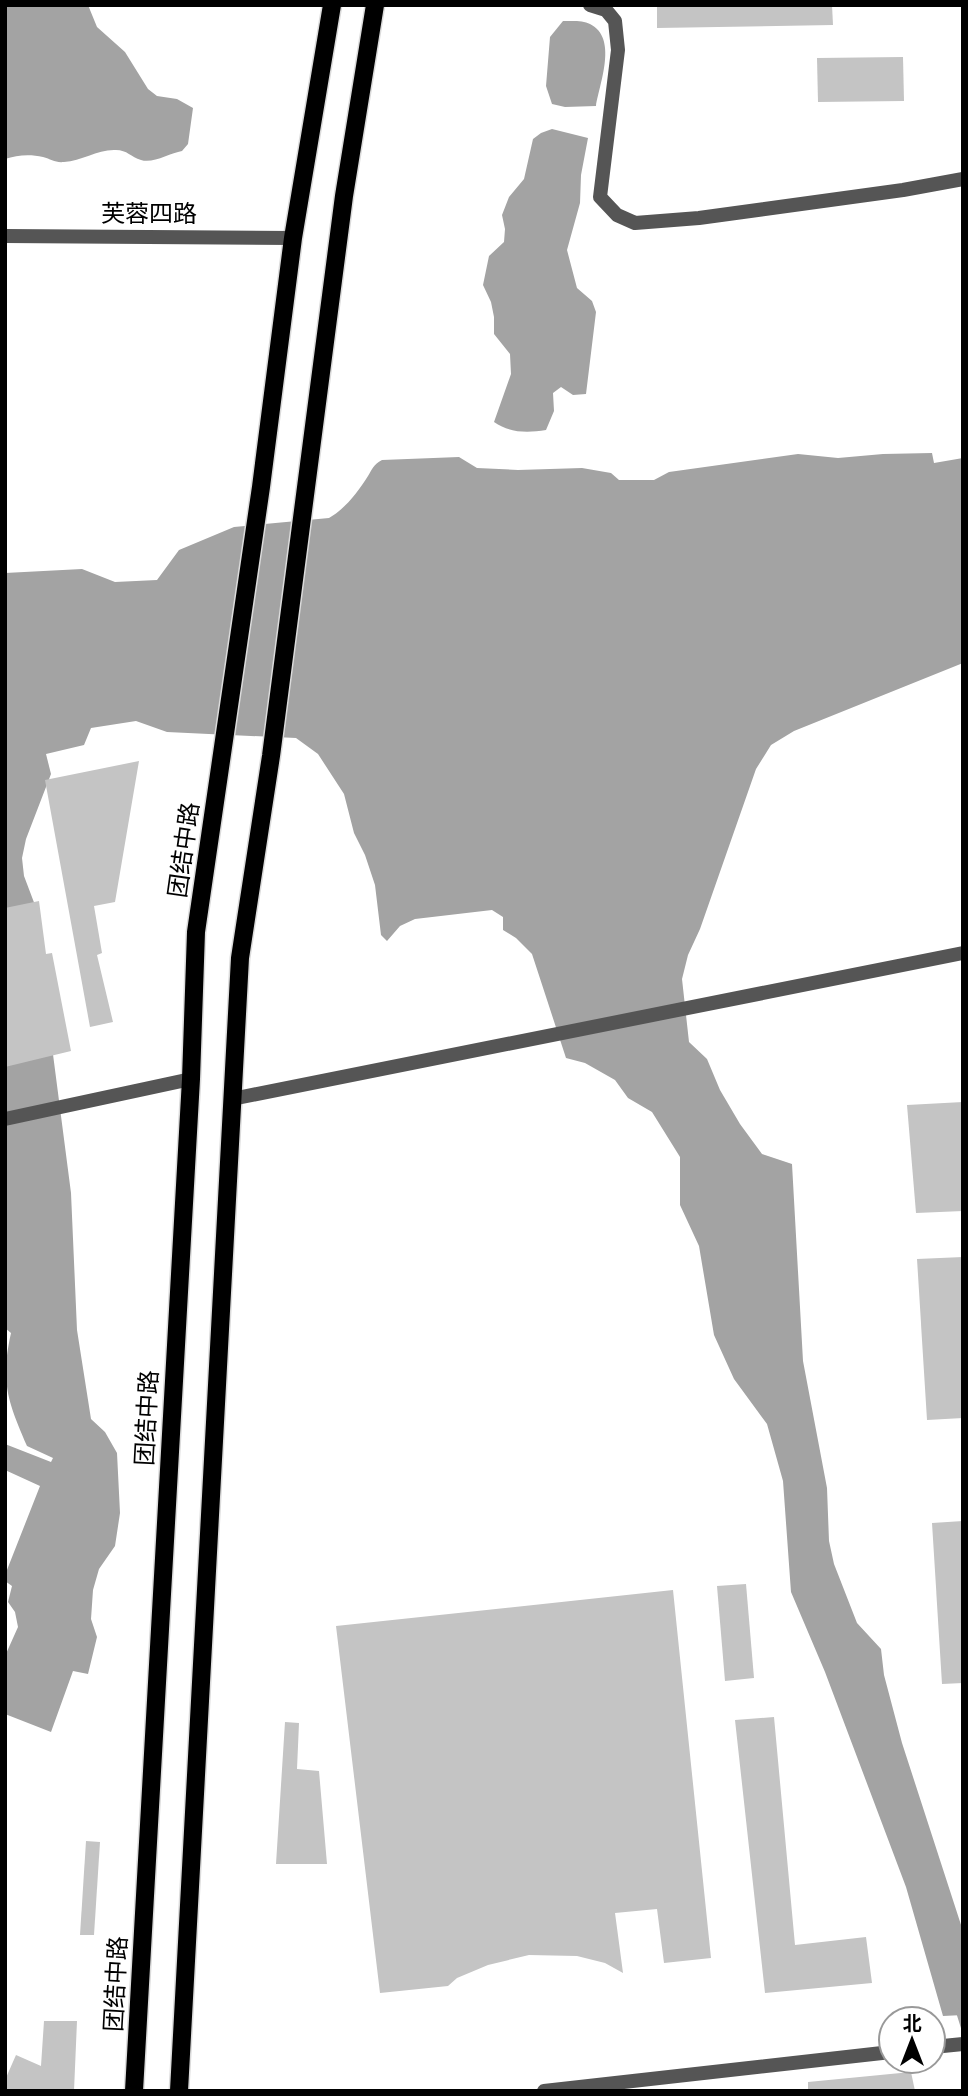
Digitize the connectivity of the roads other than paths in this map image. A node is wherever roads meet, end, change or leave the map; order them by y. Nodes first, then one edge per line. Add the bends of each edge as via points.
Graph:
1 (332, 5) edge
2 (375, 5) edge
3 (590, 5) edge
4 (963, 179) edge
5 (5, 236) edge
6 (293, 238) junction
7 (963, 953) edge
8 (191, 1079) junction
9 (232, 1099) junction
10 (5, 1119) edge
11 (877, 2054) edge
12 (134, 2091) edge
13 (179, 2091) edge
14 (544, 2091) edge

1 - 6 main road, 团结中路
2 - 9 main road via 344,196 240,958
3 - 4 street via 606,10 615,21 618,50 600,197 617,215 635,223 699,218
5 - 6 street, 芙蓉四路
6 - 8 main road, 团结中路 via 196,932
7 - 9 street
8 - 10 street
8 - 12 main road, 团结中路
9 - 13 main road
11 - 14 street

